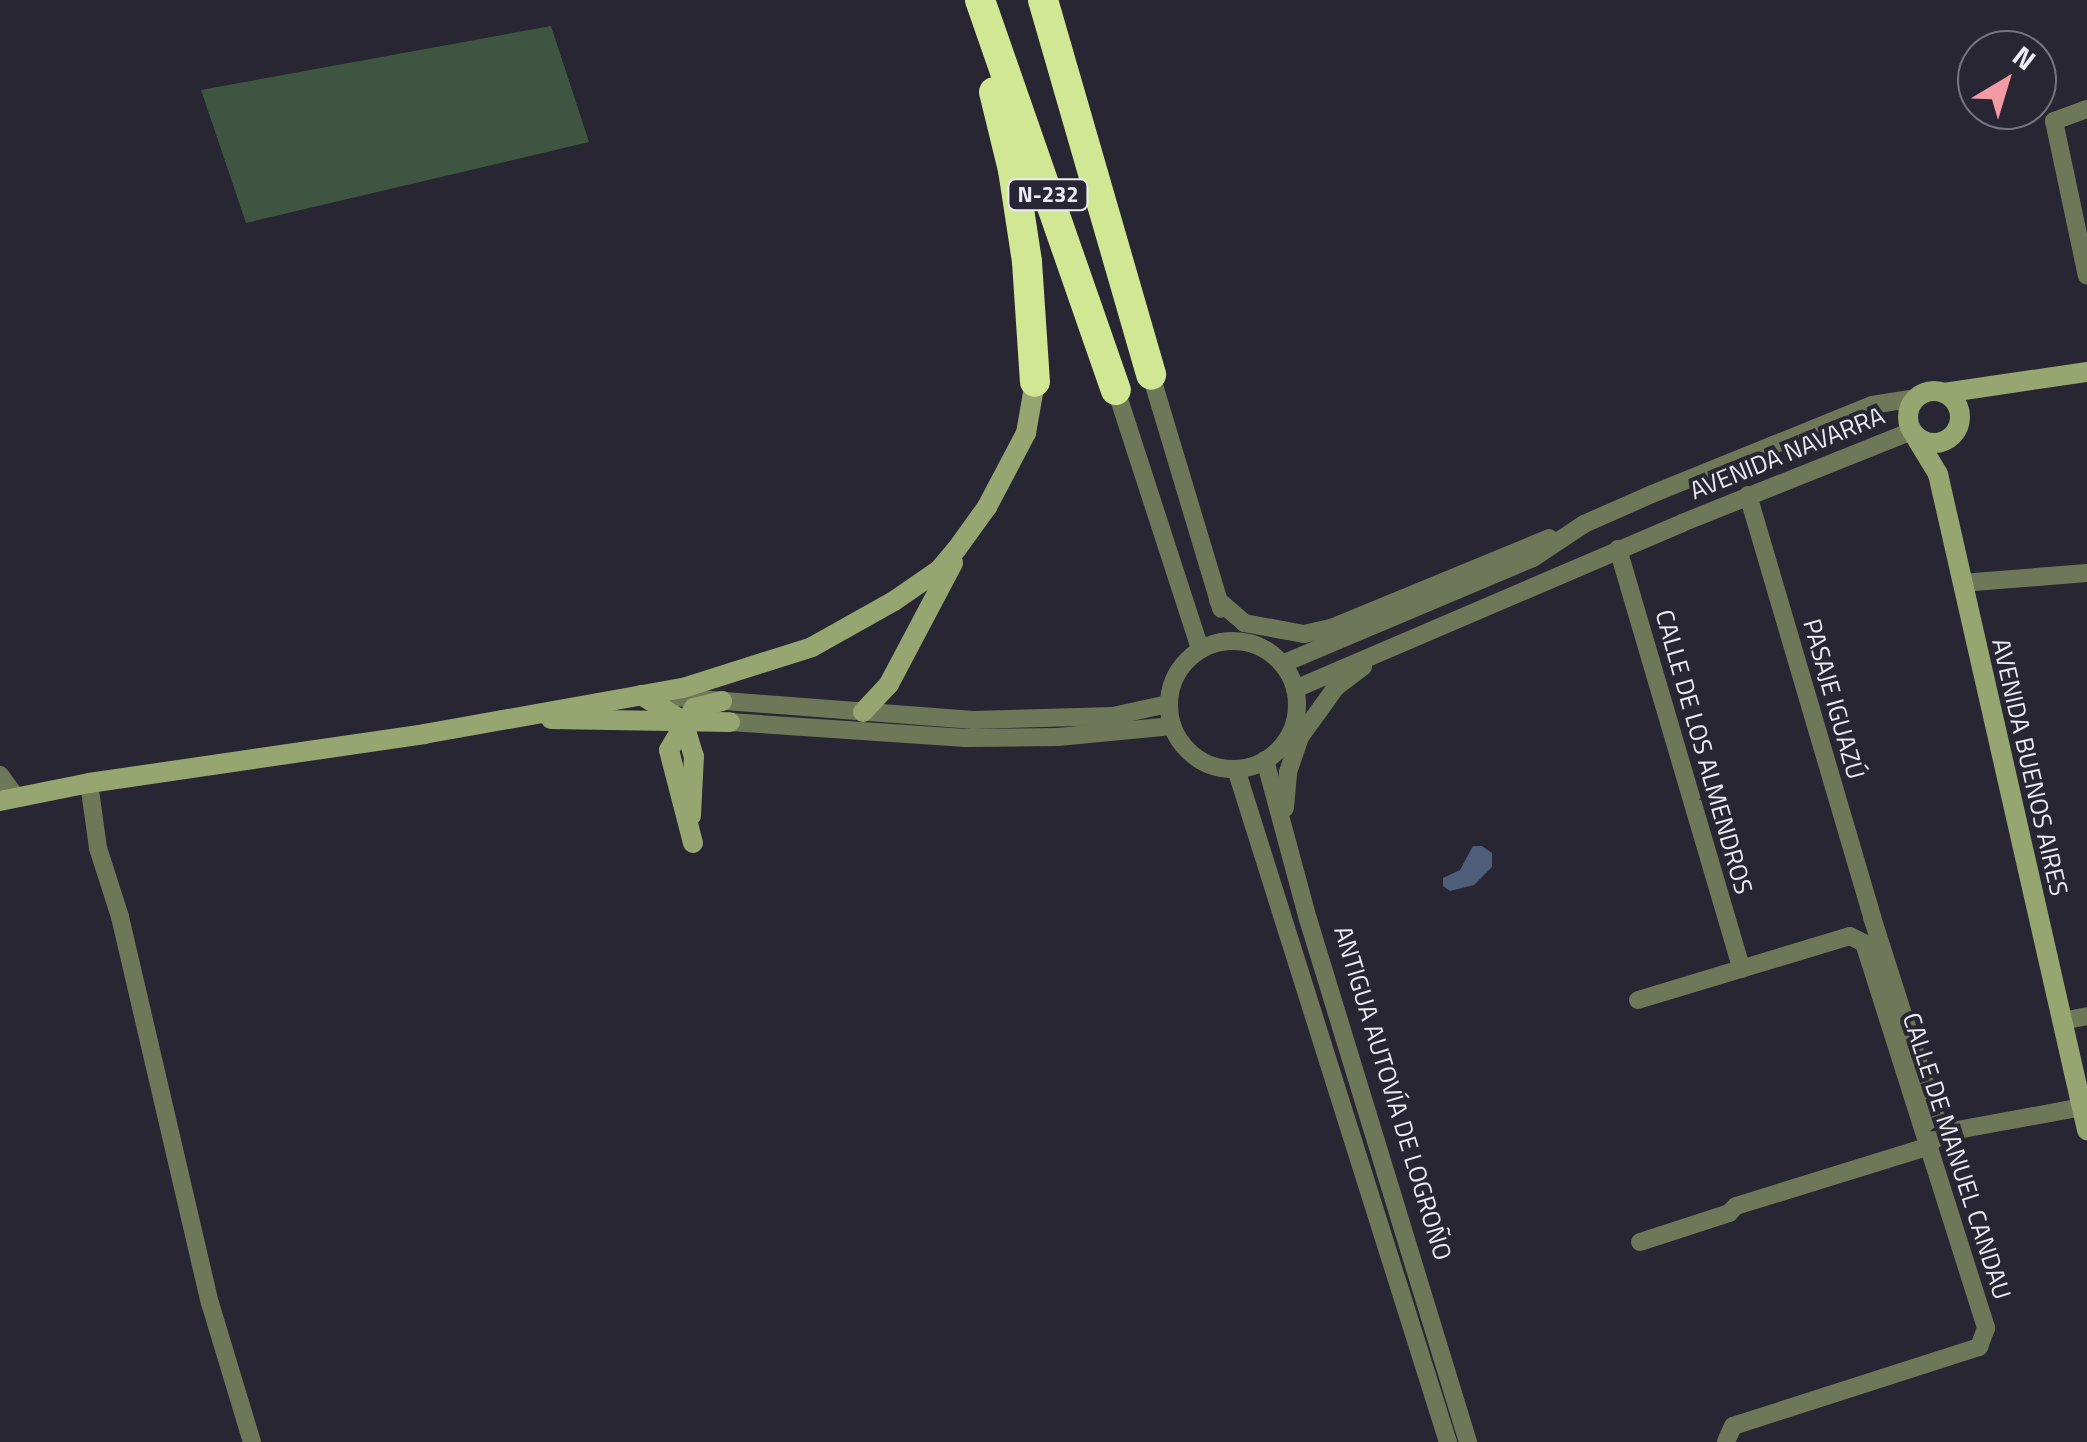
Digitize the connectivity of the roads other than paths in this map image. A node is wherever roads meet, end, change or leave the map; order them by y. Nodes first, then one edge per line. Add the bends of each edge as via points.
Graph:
1 (1043, 0) edge
2 (980, 3) edge
3 (2087, 109) edge
4 (2087, 276) edge
5 (2087, 372) edge
6 (1150, 375) joint
7 (1035, 382) joint
8 (2007, 382) junction
9 (1116, 390) joint
10 (1944, 393) junction
11 (1916, 398) junction
12 (1960, 420) junction
13 (1914, 434) junction
14 (1948, 439) junction
15 (1938, 474) junction
16 (1748, 495) junction
17 (1584, 524) junction
18 (968, 534) junction
19 (1618, 550) junction
20 (2087, 573) edge
21 (1962, 583) junction
22 (1218, 600) junction
23 (1230, 641) junction
24 (1390, 648) junction
25 (1200, 649) junction
26 (1282, 664) junction
27 (1295, 689) junction
28 (641, 695) junction
29 (722, 701) junction
30 (1168, 704) junction
31 (863, 712) junction
32 (509, 718) junction
33 (640, 721) junction
34 (683, 721) junction
35 (730, 722) junction
36 (1172, 726) junction
37 (669, 750) junction
38 (694, 756) junction
39 (1265, 760) junction
40 (1236, 769) junction
41 (0, 775) edge
42 (89, 783) junction
43 (8, 799) edge
44 (1286, 834) junction
45 (1742, 968) junction
46 (1638, 1000) dead end
47 (2087, 1016) edge
48 (2062, 1021) junction
49 (2082, 1107) junction
50 (2087, 1130) edge
51 (1941, 1134) junction
52 (1926, 1148) junction
53 (1640, 1242) dead end
54 (252, 1442) edge
55 (1448, 1442) edge
56 (1468, 1442) edge
57 (1726, 1442) edge

1 - 6 highway, N-232
2 - 7 highway via 1027,262
2 - 9 highway, N-232
3 - 4 street via 2054,121
5 - 8 street
6 - 22 street
7 - 18 street via 1026,433
8 - 10 street
8 - 12 street
9 - 25 street
10 - 11 street
10 - 12 street
11 - 13 street via 1908,414
11 - 17 street, AVENIDA NAVARRA via 1884,401
12 - 14 street
13 - 14 street via 1934,444
13 - 15 street, AVENIDA BUENOS AIRES
13 - 16 street, AVENIDA NAVARRA
14 - 15 street, AVENIDA BUENOS AIRES
15 - 21 street, AVENIDA BUENOS AIRES
16 - 19 street, AVENIDA NAVARRA
16 - 51 street, PASAJE IGUAZÚ
17 - 22 street via 1318,631 1244,623
17 - 26 street via 1533,558
18 - 28 street via 939,570 848,630 766,665
18 - 31 street via 889,684
19 - 24 street, AVENIDA NAVARRA
19 - 45 street, CALLE DE LOS ALMENDROS
20 - 21 street
21 - 48 street, AVENIDA BUENOS AIRES
22 - 23 street
23 - 25 street
23 - 26 street via 1263,647
24 - 27 street
24 - 44 street via 1336,687 1300,738 1288,772
25 - 30 street via 1183,663
26 - 27 street
27 - 39 street via 1296,720 1288,739
28 - 29 street
28 - 32 street
28 - 34 street
29 - 31 street
29 - 34 street via 694,708
30 - 31 street via 1113,716 973,720
30 - 36 street
32 - 33 street
32 - 42 street
33 - 34 street
33 - 37 street
34 - 35 street
34 - 37 street
34 - 38 street
35 - 36 street via 966,738
35 - 38 street
36 - 40 street via 1197,758
37 - 38 street via 693,843
39 - 40 street
39 - 44 street, ANTIGUA AUTOVÍA DE LOGROÑO
40 - 55 street, ANTIGUA AUTOVÍA DE LOGROÑO
41 - 43 street
42 - 43 street
42 - 54 street via 98,848 210,1303
44 - 56 street, ANTIGUA AUTOVÍA DE LOGROÑO
45 - 46 street, CALLE DE MANUEL CANDAU
45 - 52 street, CALLE DE MANUEL CANDAU via 1850,936 1864,943
47 - 48 street
48 - 49 street, AVENIDA BUENOS AIRES
49 - 50 street, AVENIDA BUENOS AIRES
49 - 51 street
51 - 52 street
52 - 53 street
52 - 57 street, CALLE DE MANUEL CANDAU via 1986,1328 1979,1347 1733,1426

